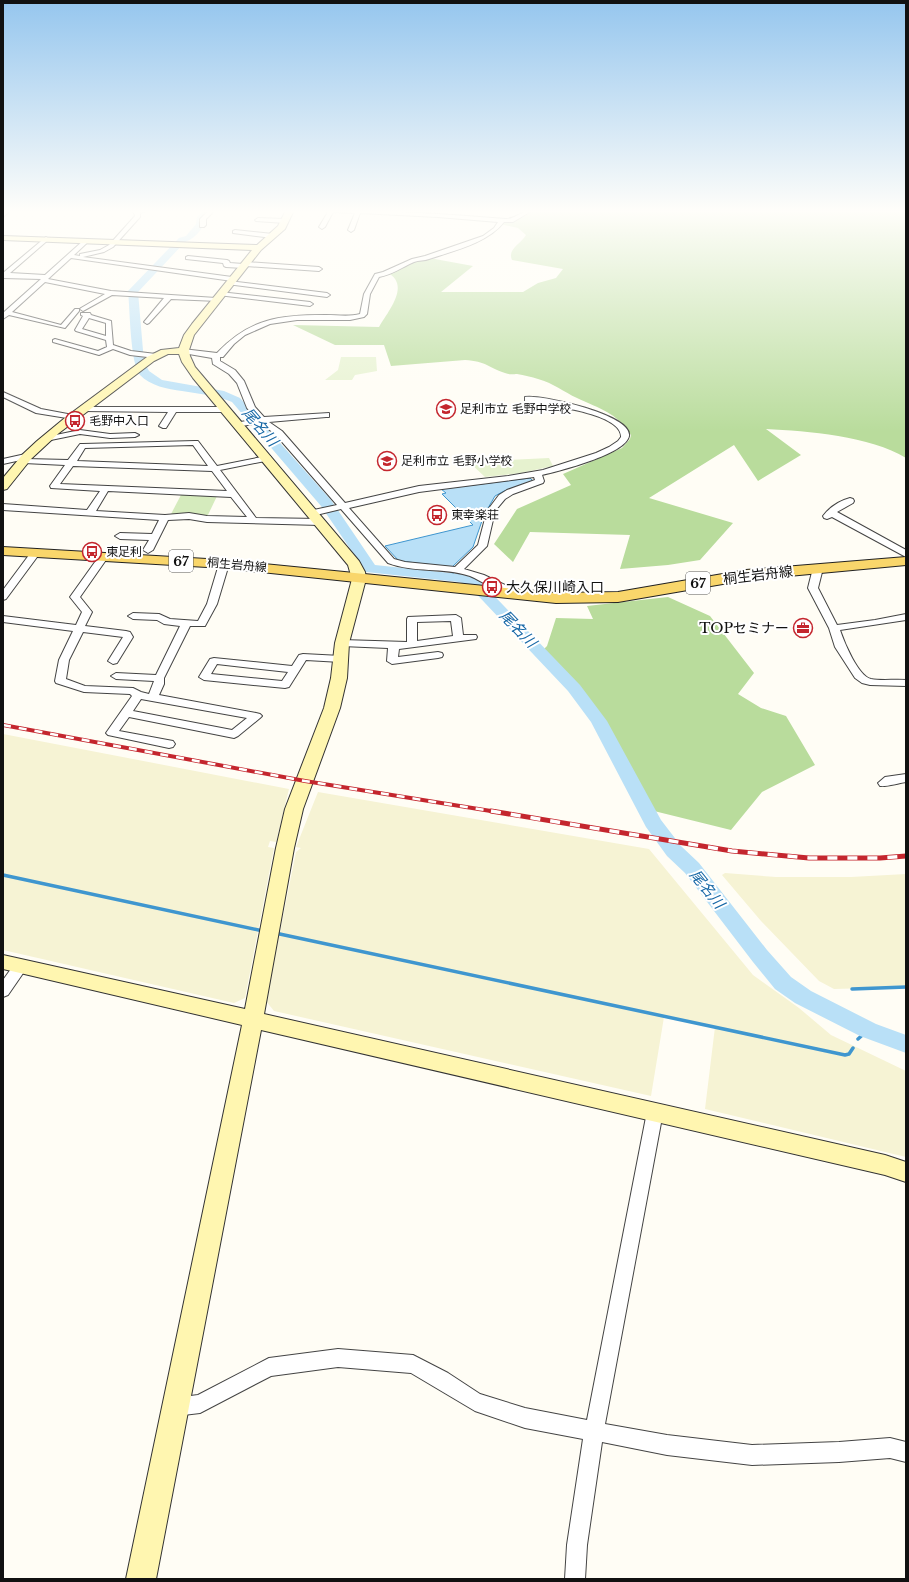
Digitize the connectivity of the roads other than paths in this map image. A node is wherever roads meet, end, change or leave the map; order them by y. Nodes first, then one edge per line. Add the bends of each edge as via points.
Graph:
1 (39, 284) edge
2 (71, 284) edge
3 (229, 284) edge
4 (250, 284) edge
5 (372, 284) edge
6 (111, 293) junction
7 (327, 295) dead end
8 (170, 297) junction
9 (218, 297) junction
10 (310, 304) dead end
11 (78, 311) junction
12 (5, 315) edge
13 (87, 316) junction
14 (147, 322) dead end
15 (109, 339) junction
16 (55, 341) dead end
17 (113, 347) junction
18 (183, 351) junction
19 (156, 356) junction
20 (216, 356) junction
21 (4, 394) edge
22 (528, 399) dead end
23 (84, 409) junction
24 (173, 410) junction
25 (224, 410) junction
26 (326, 415) dead end
27 (73, 418) junction
28 (261, 420) junction
29 (242, 424) junction
30 (163, 426) dead end
31 (135, 435) dead end
32 (46, 439) junction
33 (27, 458) junction
34 (267, 458) junction
35 (3, 462) edge
36 (70, 463) junction
37 (214, 469) junction
38 (536, 474) junction
39 (3, 486) edge
40 (106, 488) junction
41 (233, 494) junction
42 (850, 500) dead end
43 (3, 507) edge
44 (340, 507) junction
45 (90, 513) junction
46 (318, 516) junction
47 (165, 518) junction
48 (254, 521) junction
49 (120, 536) dead end
50 (155, 537) junction
51 (148, 550) dead end
52 (3, 551) edge
53 (35, 553) junction
54 (906, 554) edge
55 (103, 557) junction
56 (906, 561) edge
57 (224, 564) junction
58 (818, 568) junction
59 (458, 569) junction
60 (359, 579) junction
61 (516, 594) junction
62 (3, 597) edge
63 (133, 616) dead end
64 (906, 617) edge
65 (3, 619) edge
66 (187, 623) junction
67 (80, 628) junction
68 (834, 628) junction
69 (472, 637) dead end
70 (458, 639) junction
71 (412, 645) junction
72 (394, 646) junction
73 (341, 651) junction
74 (438, 655) dead end
75 (113, 661) dead end
76 (295, 668) junction
77 (116, 676) dead end
78 (159, 678) junction
79 (906, 683) edge
80 (138, 695) junction
81 (152, 698) junction
82 (126, 714) junction
83 (169, 744) dead end
84 (906, 778) edge
85 (884, 783) dead end
86 (12, 964) edge
87 (3, 991) edge
88 (254, 1019) junction
89 (655, 1112) junction
90 (906, 1172) edge
91 (175, 1407) junction
92 (594, 1432) junction
93 (906, 1452) edge
94 (141, 1579) edge
95 (575, 1579) edge

1 - 12 street
2 - 6 street
3 - 9 street
4 - 7 street
5 - 20 street via 366,294 362,316 293,317 273,320 237,336
6 - 8 street
6 - 11 street
8 - 9 street
8 - 14 street
9 - 10 street
9 - 18 street via 189,333
11 - 12 street via 63,326
11 - 13 street via 88,314
13 - 15 street via 109,322
13 - 15 street via 78,330
15 - 17 street via 110,346
16 - 17 street via 99,353
17 - 19 street via 130,353
18 - 19 street
18 - 20 street
18 - 25 street via 188,364
19 - 23 street
20 - 28 street via 216,362 232,372 241,383 251,408
21 - 27 street via 38,410
22 - 38 street via 596,414 618,425 625,435 621,442 603,453
23 - 24 street
23 - 27 street
24 - 25 street
24 - 30 street
25 - 29 street
26 - 28 street
27 - 32 street
28 - 29 street
28 - 44 street via 279,433
29 - 34 street
31 - 32 street via 110,436 80,432
32 - 33 street
33 - 35 street
33 - 36 street
33 - 39 street
34 - 37 street
34 - 46 street
36 - 37 street
36 - 37 street via 83,446 195,443
36 - 40 street via 54,486
37 - 41 street
38 - 44 street via 429,488
38 - 59 street via 540,481 502,497 491,511 482,546
40 - 41 street
40 - 45 street
41 - 48 street
42 - 54 street via 829,514
43 - 45 street
44 - 46 street
44 - 59 street via 391,561
45 - 47 street
46 - 48 street
46 - 60 street via 354,564
47 - 48 street via 189,516
47 - 50 street
49 - 50 street
50 - 51 street
52 - 53 main road, 桐生岩舟線 / 67
53 - 55 main road, 桐生岩舟線 / 67
53 - 62 street
55 - 57 main road, 桐生岩舟線 / 67
55 - 67 street via 75,597 87,612
56 - 58 main road, 桐生岩舟線 / 67
57 - 60 main road, 桐生岩舟線 / 67
57 - 66 street via 205,620 201,624
58 - 61 main road, 桐生岩舟線 / 67 via 731,577 618,597 556,598
58 - 68 street via 812,588
59 - 61 street via 480,576
60 - 61 main road, 桐生岩舟線 / 67
60 - 73 street
63 - 66 street via 159,617 168,622
64 - 68 street
65 - 67 street
66 - 78 street
67 - 75 street via 126,634 128,637
67 - 80 street via 64,660 60,681 84,689 133,691
68 - 79 street via 840,647 862,678 870,682
69 - 70 street
70 - 71 street
70 - 71 street via 456,618 412,619
71 - 72 street
72 - 73 street
72 - 74 street via 392,661
73 - 76 street via 302,657
73 - 88 street via 339,678 332,708 294,808
76 - 76 street via 285,685 204,677 214,661
77 - 78 street
78 - 81 street
80 - 81 street
80 - 82 street
81 - 82 street via 256,716 234,734
82 - 83 street via 112,733
84 - 85 street
86 - 87 street
86 - 88 street
88 - 89 street
88 - 91 street
89 - 90 street
89 - 92 street
91 - 92 street via 200,1404 269,1367 338,1358 413,1364 476,1402 525,1418
91 - 94 street
92 - 93 street via 667,1445 752,1455 890,1448
92 - 95 street via 577,1545

